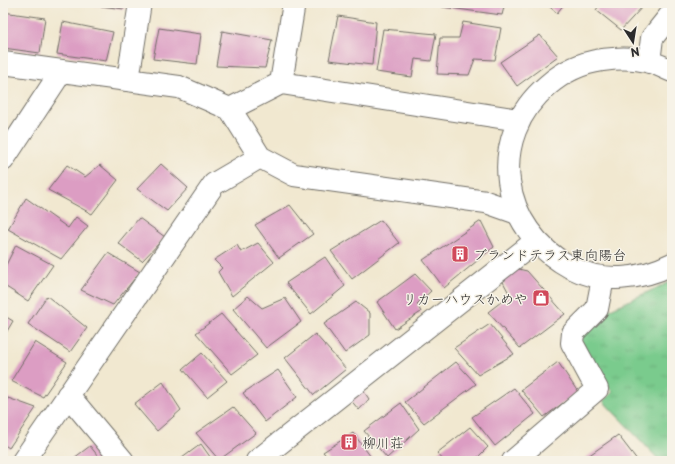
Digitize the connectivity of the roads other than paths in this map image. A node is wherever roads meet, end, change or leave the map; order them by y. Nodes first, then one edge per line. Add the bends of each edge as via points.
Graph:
1 (140, 3) edge
2 (294, 3) edge
3 (672, 13) edge
4 (649, 62) junction
5 (3, 63) edge
6 (672, 71) edge
7 (61, 72) junction
8 (128, 80) junction
9 (281, 83) junction
10 (230, 109) junction
11 (519, 120) junction
12 (260, 157) junction
13 (3, 160) edge
14 (518, 213) junction
15 (536, 241) junction
16 (672, 264) edge
17 (603, 278) junction
18 (68, 395) junction
19 (23, 461) edge
20 (123, 461) edge
21 (257, 461) edge
22 (513, 461) edge

1 - 8 street
2 - 9 street
3 - 4 street via 652,38
4 - 6 street
4 - 11 street via 618,58 588,62 560,75 536,94
5 - 7 street
7 - 8 street
7 - 13 street
8 - 10 street via 179,87
9 - 10 street
9 - 11 street
10 - 12 street
11 - 14 street via 511,142 508,166 510,190
12 - 14 street via 294,175 486,202
12 - 18 street via 214,184
14 - 15 street
15 - 17 street via 560,262 578,271
15 - 21 street
16 - 17 street via 656,272 630,278
17 - 22 street via 596,309 573,334 572,343 597,389
18 - 19 street
18 - 20 street

